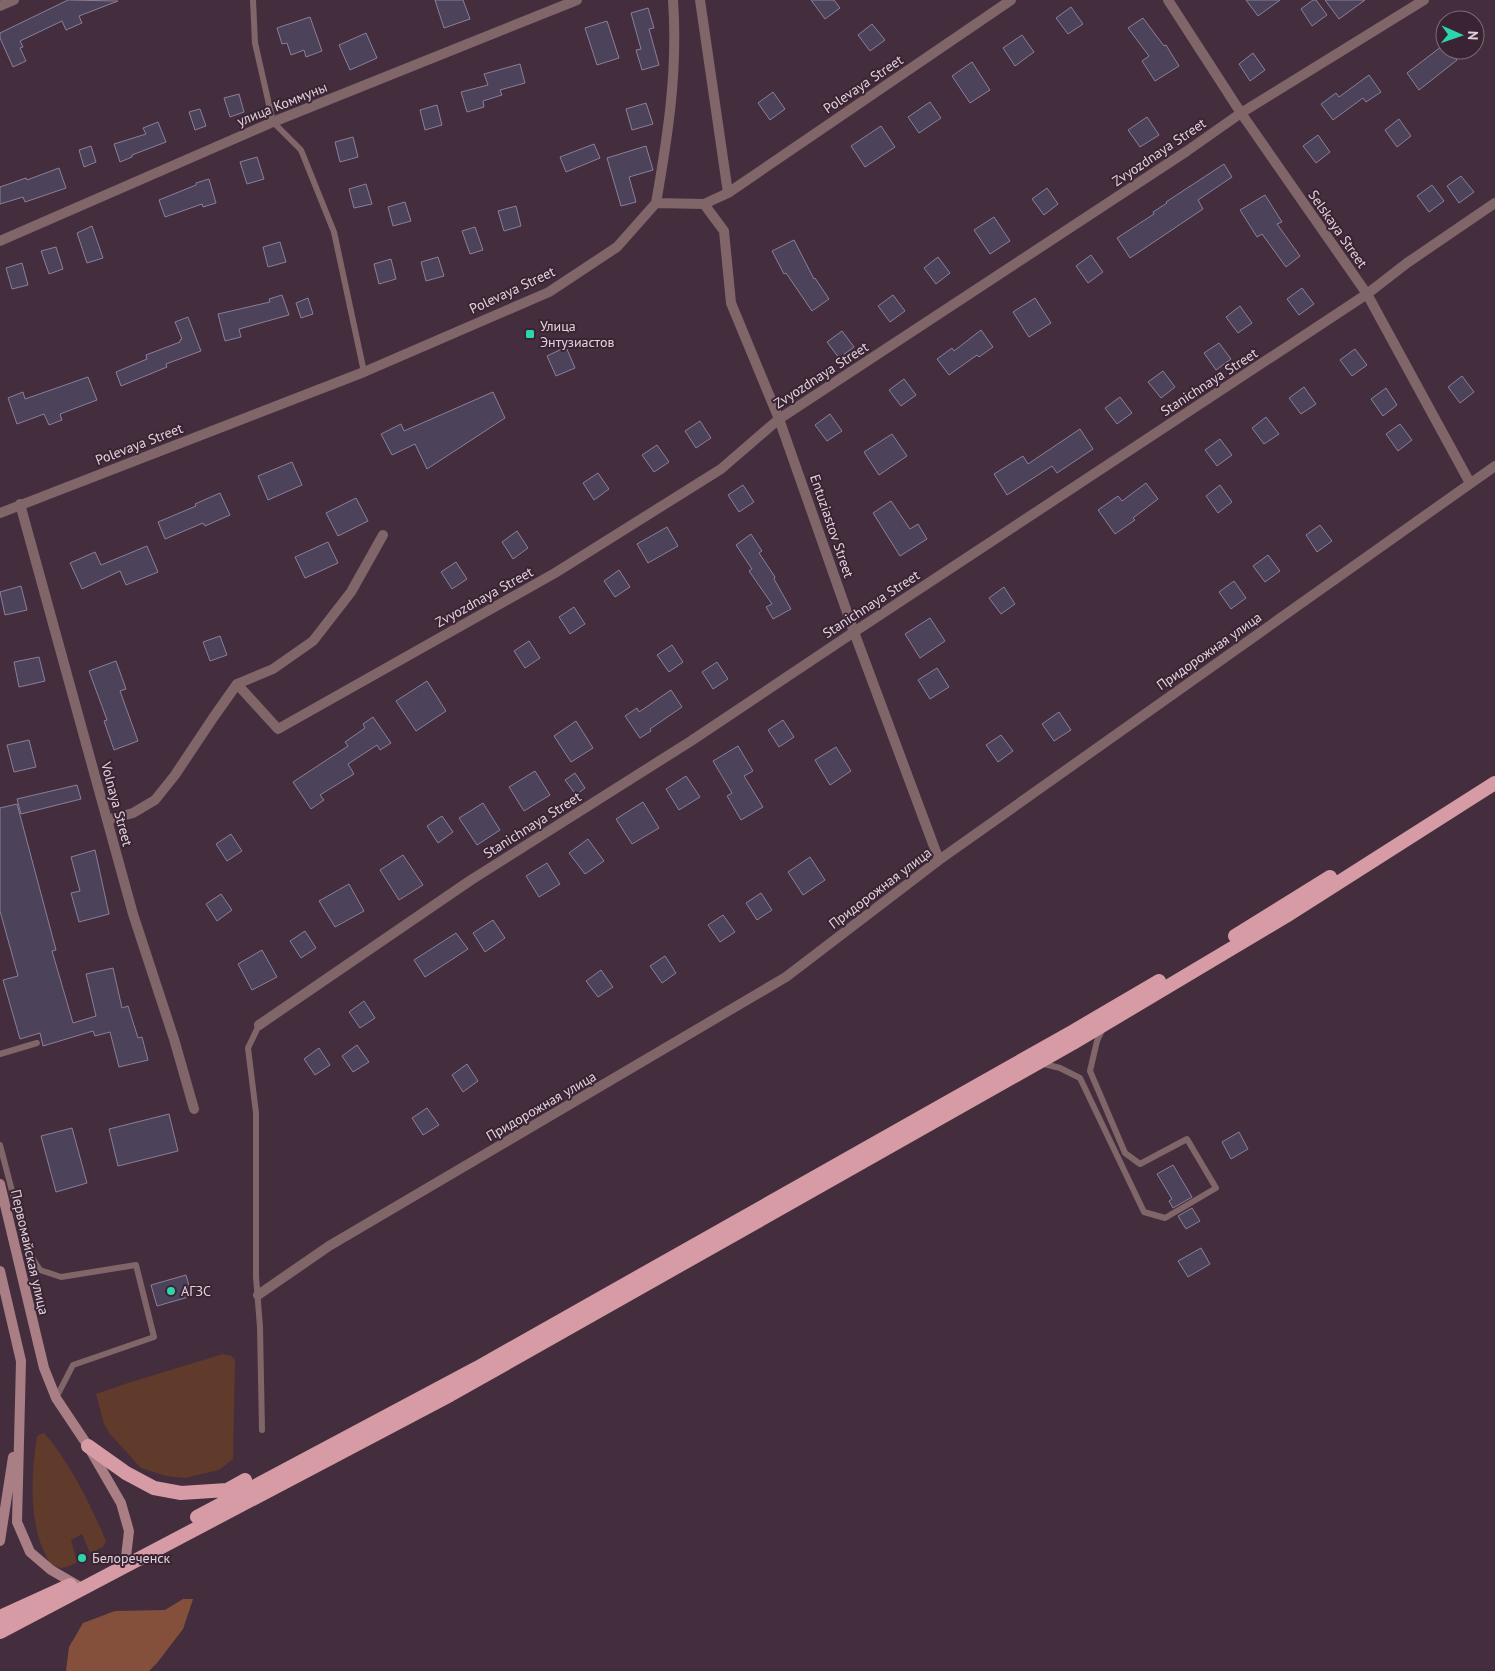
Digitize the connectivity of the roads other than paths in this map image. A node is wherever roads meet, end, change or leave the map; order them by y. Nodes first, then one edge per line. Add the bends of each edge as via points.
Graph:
1 (14, 0) edge
2 (253, 0) edge
3 (577, 0) edge
4 (673, 0) edge
5 (700, 0) edge
6 (1011, 0) edge
7 (1168, 0) edge
8 (1424, 0) edge
9 (0, 6) edge
10 (1241, 113) junction
11 (273, 122) junction
12 (728, 193) junction
13 (656, 203) junction
14 (1495, 203) edge
15 (704, 204) junction
16 (0, 241) edge
17 (1367, 294) junction
18 (364, 372) junction
19 (780, 418) junction
20 (1495, 466) edge
21 (1470, 482) junction
22 (20, 504) junction
23 (0, 513) edge
24 (383, 535) dead end
25 (854, 632) junction
26 (238, 684) junction
27 (1495, 772) edge
28 (1495, 783) edge
29 (107, 820) junction
30 (939, 860) junction
31 (1105, 1024) junction
32 (259, 1025) joint
33 (37, 1043) dead end
34 (0, 1054) edge
35 (1039, 1063) junction
36 (194, 1109) dead end
37 (0, 1145) edge
38 (0, 1184) edge
39 (0, 1271) edge
40 (258, 1296) junction
41 (3, 1298) edge
42 (444, 1385) junction
43 (56, 1398) junction
44 (20, 1408) junction
45 (262, 1430) dead end
46 (88, 1446) junction
47 (0, 1541) edge
48 (124, 1562) junction
49 (78, 1586) junction
50 (0, 1616) edge
51 (0, 1632) edge

1 - 9 street
2 - 11 lane via 255,43
3 - 11 street, улица Коммуны
4 - 13 street via 673,92
5 - 12 street
6 - 12 street, Polevaya Street
7 - 10 street, Selskaya Street
8 - 10 street, Zvyozdnaya Street
10 - 17 street, Selskaya Street
10 - 19 street, Zvyozdnaya Street
11 - 16 street, улица Коммуны
11 - 18 lane via 301,150 334,232
12 - 15 street, Polevaya Street
13 - 15 street, Polevaya Street
13 - 18 street, Polevaya Street via 617,247 549,292
14 - 17 street, Stanichnaya Street
15 - 19 street, Entuziastov Street via 724,231 731,303
17 - 21 street, Selskaya Street
17 - 25 street, Stanichnaya Street
18 - 22 street, Polevaya Street
19 - 25 street, Entuziastov Street
19 - 26 street, Zvyozdnaya Street via 721,469 563,568 278,729
20 - 21 street, Придорожная улица
21 - 30 street, Придорожная улица
22 - 23 street, Polevaya Street
22 - 29 street, Volnaya Street
24 - 26 street via 351,592 313,641 273,669
25 - 30 street, Entuziastov Street
25 - 32 street, Stanichnaya Street via 471,880
26 - 29 street via 155,800 133,813
27 - 42 highway via 1217,947 1080,1027
28 - 31 highway via 1286,916
29 - 36 street, Volnaya Street
30 - 40 street, Придорожная улица via 786,977 328,1246
31 - 35 highway
31 - 35 lane via 1090,1071 1125,1152 1140,1164 1186,1140 1216,1188 1188,1205 1165,1218 1144,1212 1080,1078 1060,1068
32 - 40 lane via 248,1048 256,1113
33 - 34 lane
35 - 48 highway via 450,1395
37 - 43 lane via 28,1252 40,1270 61,1277 136,1265 154,1337 72,1365
38 - 43 main road, Первомайская улица via 44,1368
39 - 41 main road
40 - 45 lane
41 - 44 main road via 21,1361
42 - 46 highway via 417,1390 227,1490 181,1493 154,1488
42 - 48 highway via 253,1487
43 - 46 main road, Первомайская улица
44 - 47 main road
44 - 49 main road via 17,1522 30,1552 51,1570
46 - 48 main road, Первомайская улица via 121,1503 128,1531
48 - 49 highway
49 - 50 highway
49 - 51 highway

